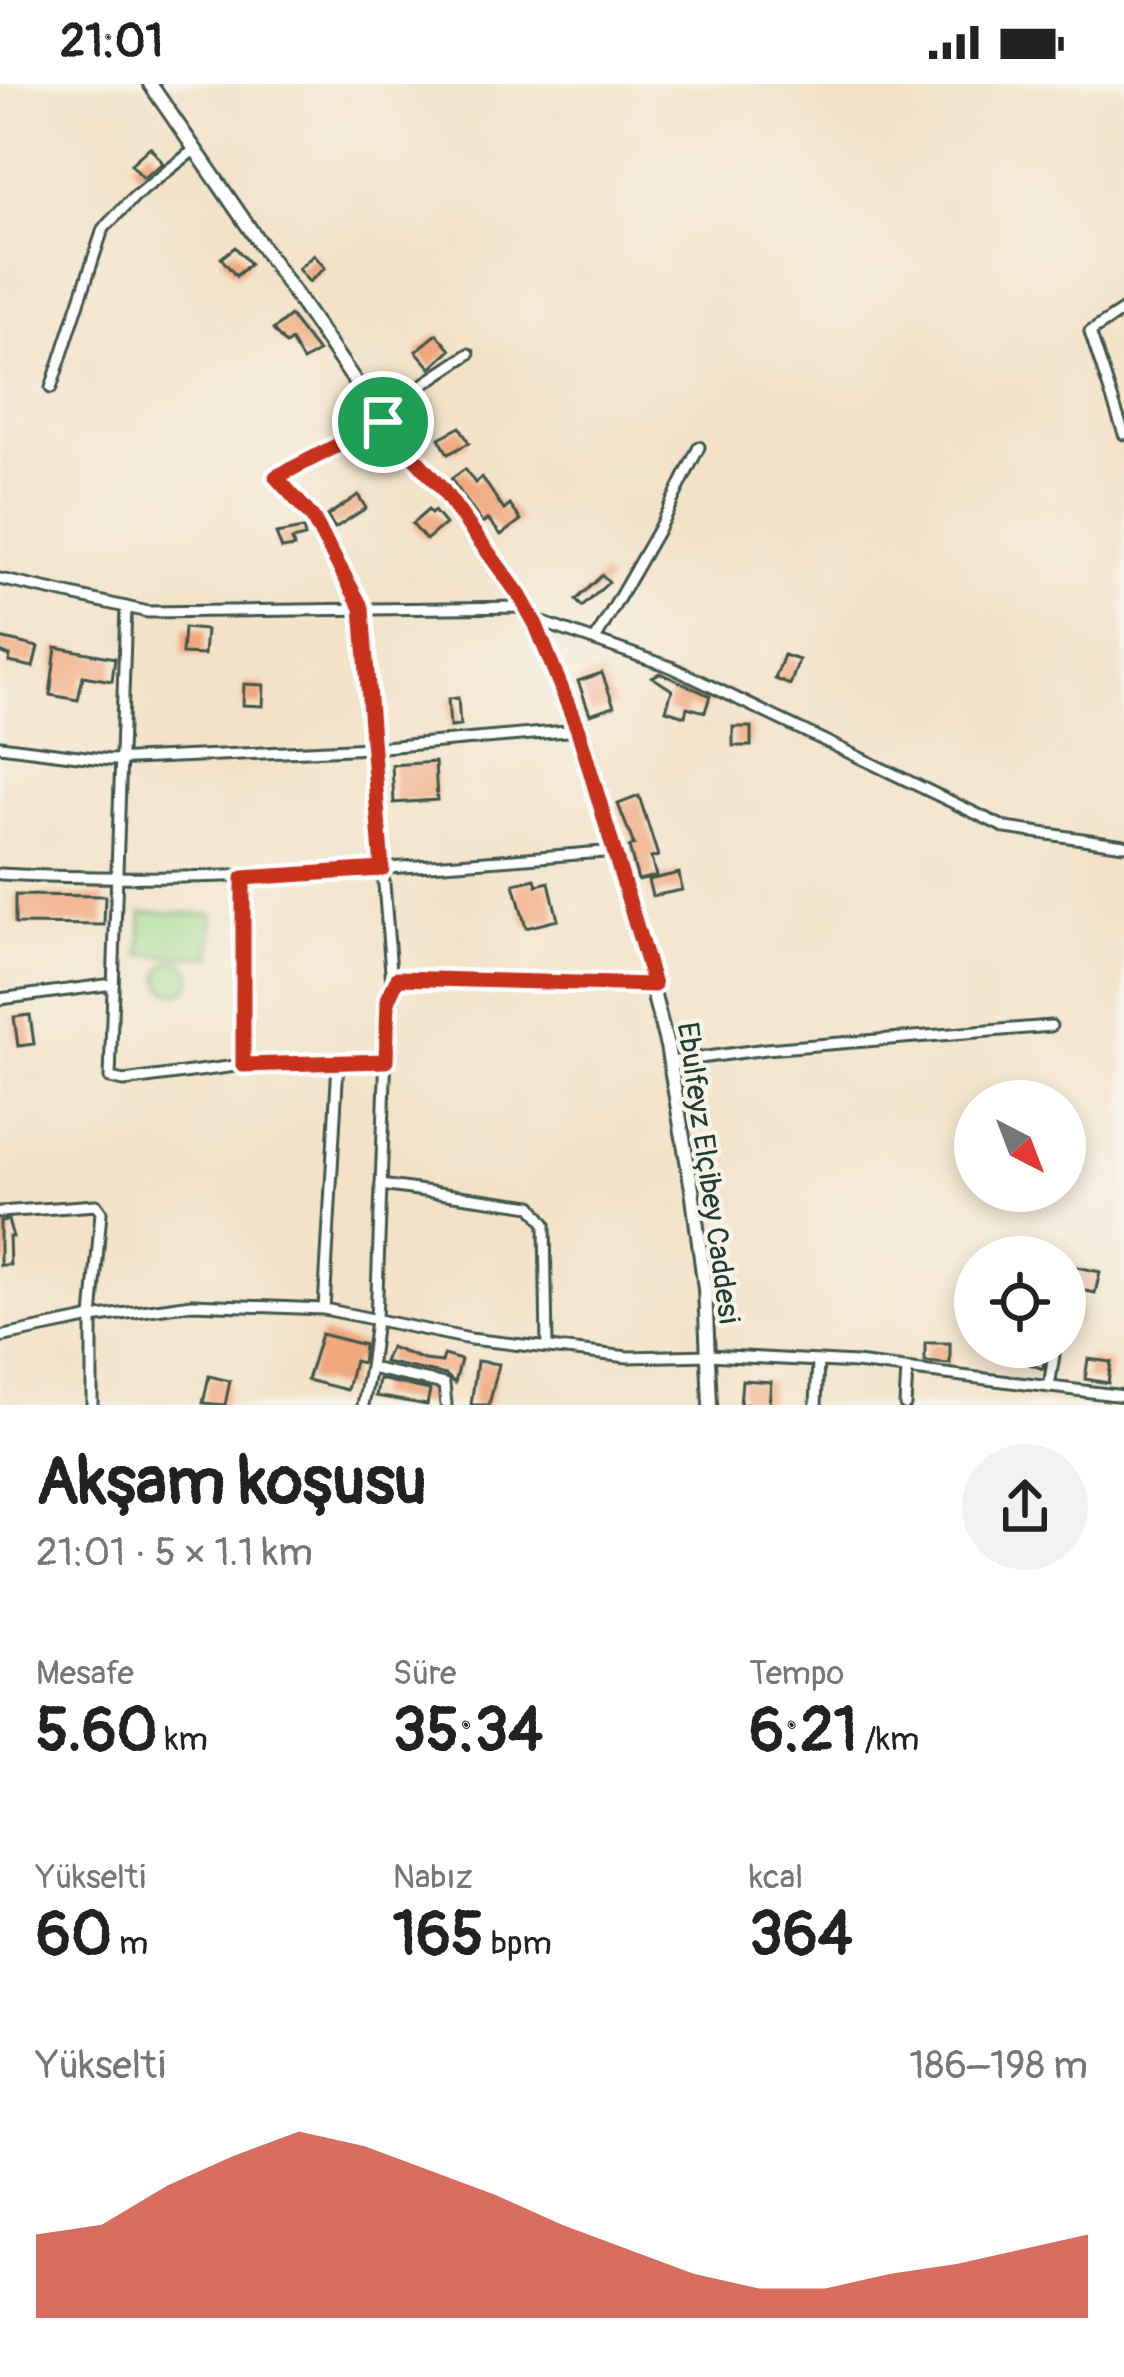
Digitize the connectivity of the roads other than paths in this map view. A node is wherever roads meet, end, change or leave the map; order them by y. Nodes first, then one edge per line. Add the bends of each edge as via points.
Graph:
1 (150, 84) edge
2 (194, 150) junction
3 (1124, 310) edge
4 (469, 354) dead end
5 (51, 388) dead end
6 (382, 417) junction
7 (1124, 434) edge
8 (699, 448) dead end
9 (0, 579) edge
10 (126, 607) junction
11 (362, 608) junction
12 (529, 613) junction
13 (595, 640) junction
14 (578, 730) junction
15 (0, 746) edge
16 (371, 748) junction
17 (122, 760) junction
18 (1124, 845) edge
19 (616, 851) junction
20 (382, 869) junction
21 (0, 874) edge
22 (243, 878) junction
23 (117, 880) junction
24 (113, 984) junction
25 (654, 985) junction
26 (392, 990) junction
27 (0, 999) edge
28 (1052, 1026) dead end
29 (386, 1061) junction
30 (670, 1061) junction
31 (338, 1064) junction
32 (243, 1065) junction
33 (381, 1185) junction
34 (0, 1212) edge
35 (324, 1309) junction
36 (92, 1318) junction
37 (376, 1320) junction
38 (0, 1337) edge
39 (547, 1348) junction
40 (709, 1355) junction
41 (818, 1361) junction
42 (370, 1368) junction
43 (1052, 1368) edge
44 (907, 1370) junction
45 (1049, 1387) junction
46 (1124, 1396) edge
47 (92, 1405) edge
48 (363, 1405) edge
49 (446, 1405) edge
50 (710, 1405) edge
51 (816, 1405) edge
52 (905, 1405) edge

1 - 2 street, Ebulfeyz Elçibey Caddesi
2 - 5 street via 103,229
2 - 6 street, Ebulfeyz Elçibey Caddesi
3 - 7 street via 1090,332
4 - 6 street
6 - 11 street via 276,477 312,517
6 - 12 street, Ebulfeyz Elçibey Caddesi
8 - 13 street
9 - 10 street
10 - 11 street
10 - 17 street
11 - 12 street
11 - 16 street
12 - 13 street
12 - 14 street, Ebulfeyz Elçibey Caddesi
13 - 18 street via 671,667 1006,828
14 - 16 street
14 - 19 street, Ebulfeyz Elçibey Caddesi
15 - 17 street
16 - 17 street
16 - 20 street
17 - 23 street
19 - 20 street
19 - 25 street, Ebulfeyz Elçibey Caddesi
20 - 22 street
20 - 26 street
21 - 23 street
22 - 23 street
22 - 32 street
23 - 24 street
24 - 27 street
24 - 32 street via 110,1078
25 - 26 street via 398,978
25 - 30 street, Ebulfeyz Elçibey Caddesi
26 - 29 street
28 - 30 street
29 - 31 street
29 - 33 street
30 - 40 street, Ebulfeyz Elçibey Caddesi
31 - 32 street
31 - 35 street
33 - 37 street
33 - 39 street via 532,1206 545,1224
34 - 36 street via 96,1205 102,1222
35 - 36 street via 192,1304
35 - 37 street
36 - 38 street
36 - 47 street
37 - 39 street
37 - 42 street
39 - 40 street
40 - 41 street
40 - 50 street, Ebulfeyz Elçibey Caddesi
41 - 44 street
41 - 51 street
42 - 48 street
42 - 49 street via 444,1384
43 - 45 street
44 - 45 street
44 - 52 street
45 - 46 street

